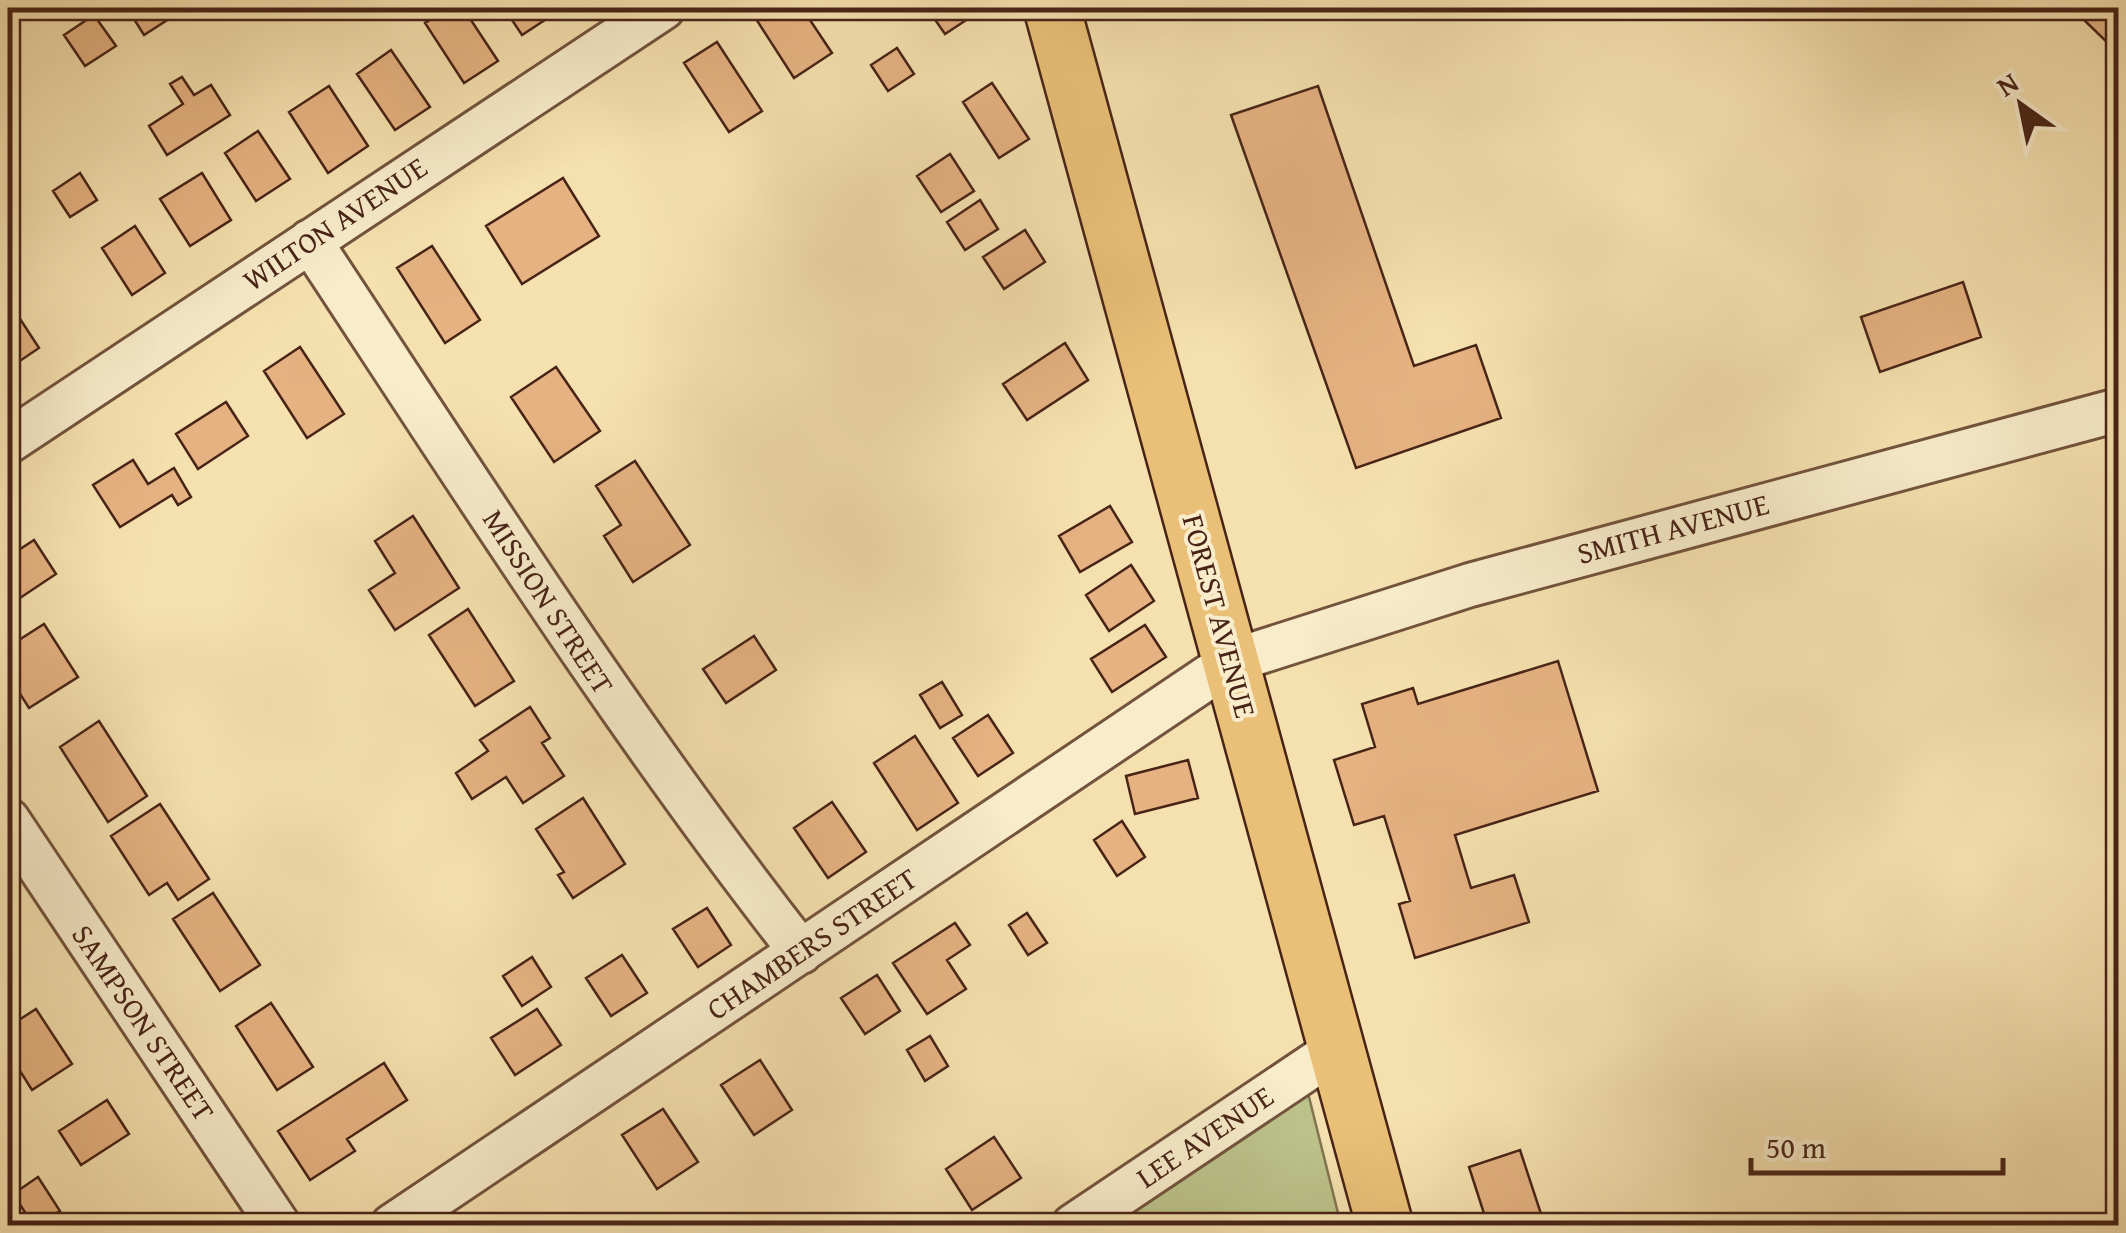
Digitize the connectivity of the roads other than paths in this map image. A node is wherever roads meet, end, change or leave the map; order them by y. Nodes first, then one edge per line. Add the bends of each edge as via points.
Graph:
1 (663, 8) edge
2 (1052, 8) edge
3 (310, 241) junction
4 (2118, 410) edge
5 (8, 442) edge
6 (1232, 662) junction
7 (8, 820) edge
8 (801, 952) junction
9 (1336, 1050) junction
10 (279, 1226) edge
11 (392, 1226) edge
12 (1073, 1226) edge
13 (1385, 1226) edge

1 - 3 street, WILTON AVENUE
2 - 6 main road, FOREST AVENUE
3 - 5 street, WILTON AVENUE
3 - 8 street, MISSION STREET via 631,727
4 - 6 street, SMITH AVENUE via 1470,584
6 - 8 street, CHAMBERS STREET
6 - 9 main road, FOREST AVENUE
7 - 10 street, SAMPSON STREET
8 - 11 street, CHAMBERS STREET
9 - 12 street, LEE AVENUE
9 - 13 main road, FOREST AVENUE

